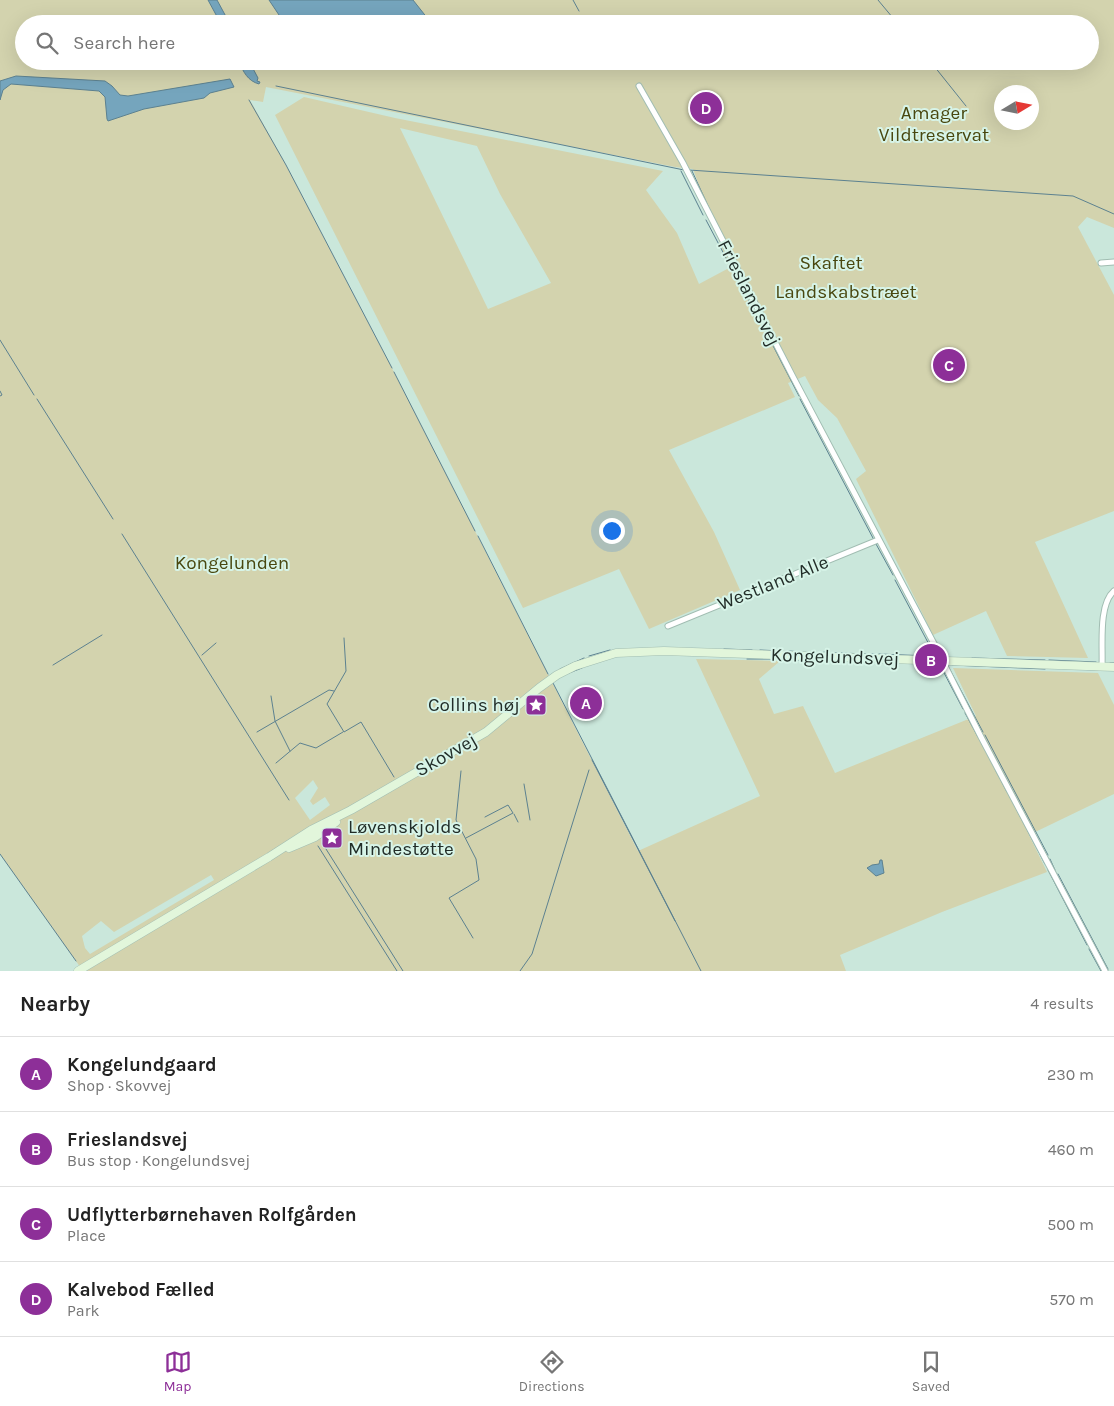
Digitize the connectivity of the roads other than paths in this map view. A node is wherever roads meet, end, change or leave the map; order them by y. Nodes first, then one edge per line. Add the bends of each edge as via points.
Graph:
1 (639, 86) dead end
2 (1114, 262) edge
3 (1100, 263) dead end
4 (878, 540) junction
5 (1114, 591) edge
6 (668, 626) dead end
7 (616, 654) joint
8 (943, 661) junction
9 (1102, 666) junction
10 (1114, 667) edge
11 (78, 971) edge
12 (1105, 971) edge

1 - 4 street, Frieslandsvej via 683,163
2 - 3 street
4 - 6 street, Westland Alle
4 - 8 street, Frieslandsvej
5 - 9 street via 1106,602 1104,613
7 - 8 street, Kongelundsvej via 664,650
7 - 11 street, Skovvej via 586,662 558,675 486,732 351,810 315,837 269,858
8 - 9 street, Kongelundsvej
8 - 12 street, Frieslandsvej
9 - 10 street, Kongelundsvej

